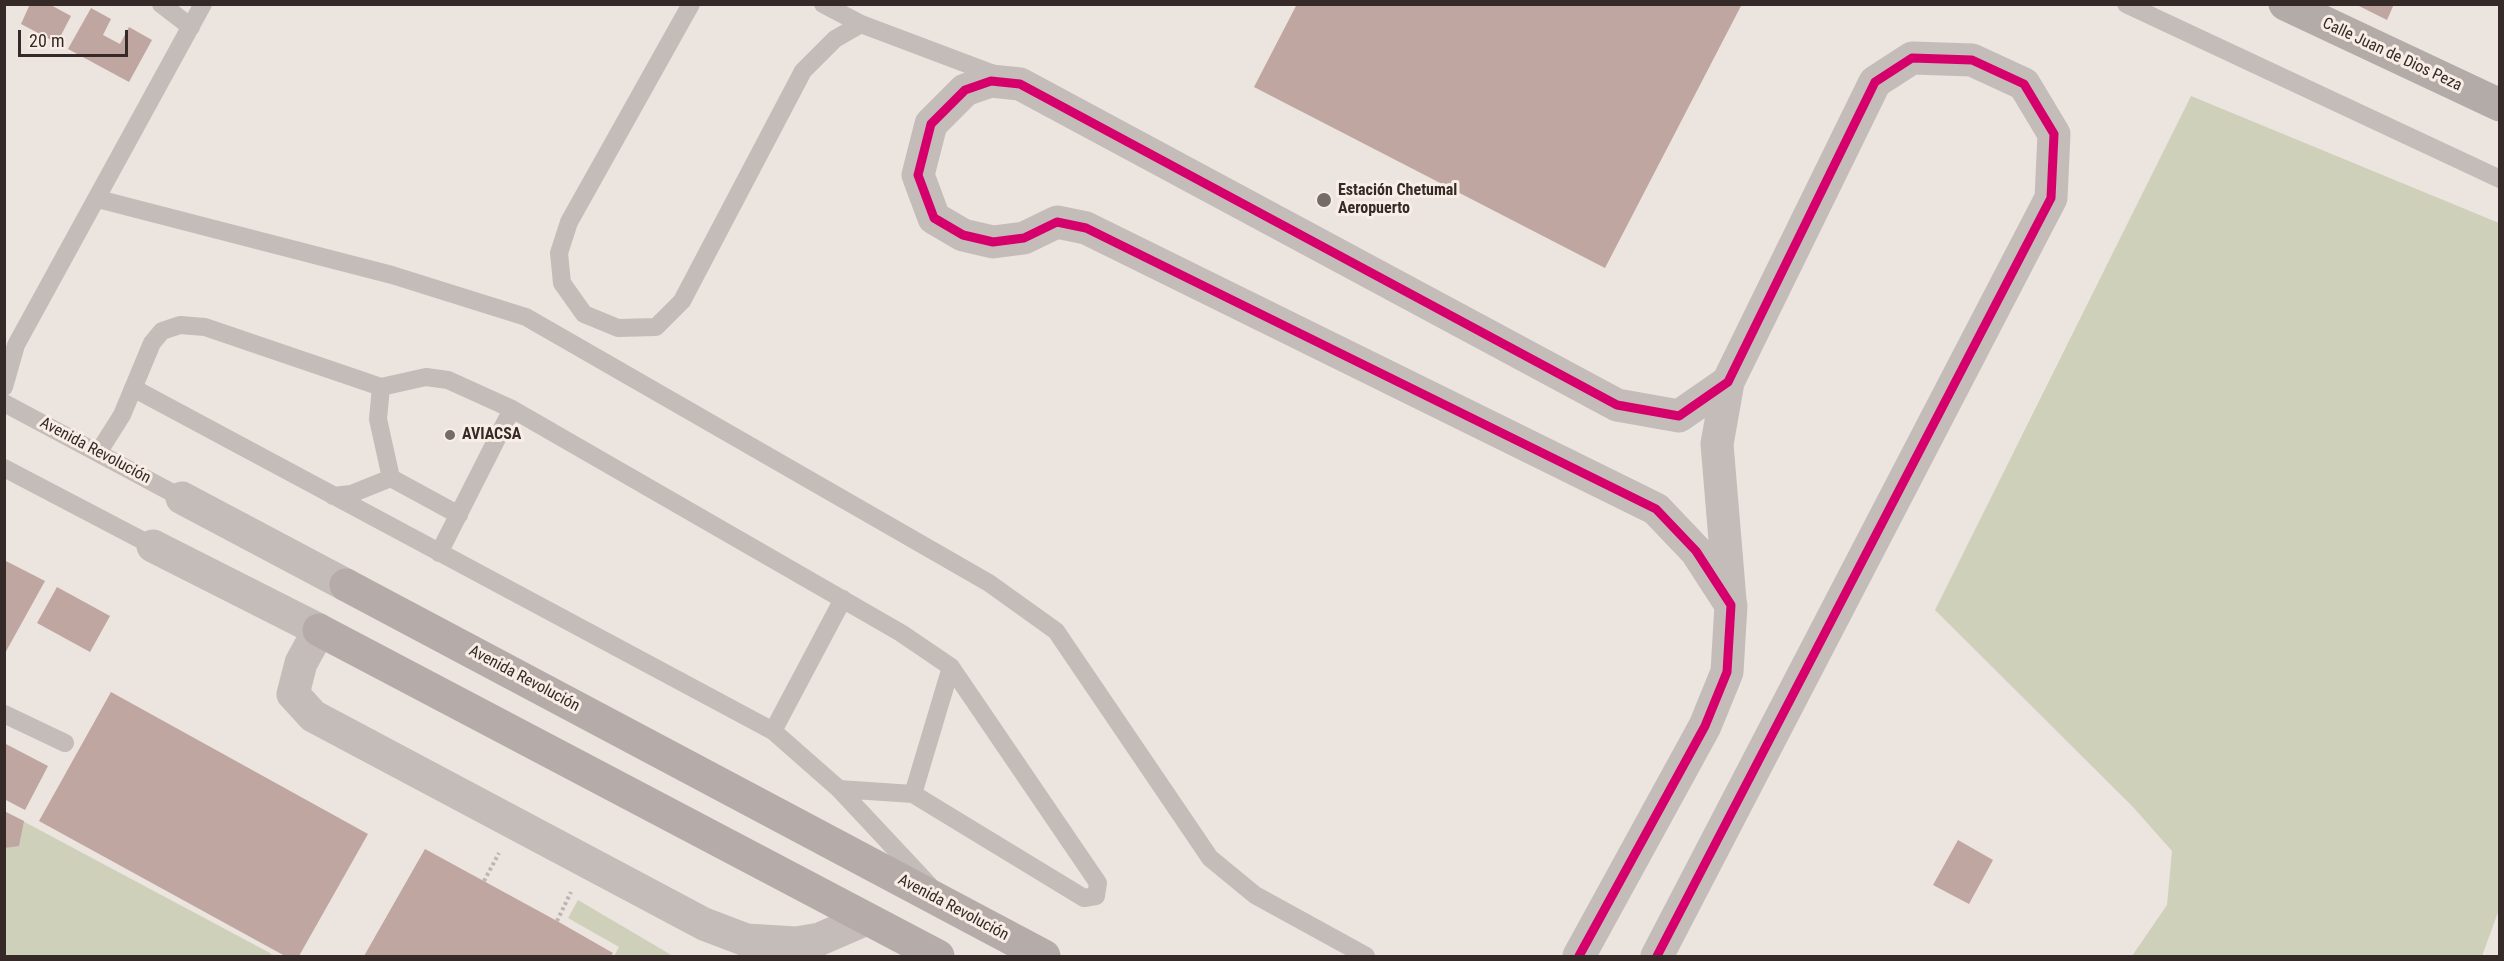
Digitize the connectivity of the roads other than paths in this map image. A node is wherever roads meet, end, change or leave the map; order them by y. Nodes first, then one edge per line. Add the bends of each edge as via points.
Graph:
1 (160, 4) edge
2 (203, 4) edge
3 (691, 4) edge
4 (823, 4) edge
5 (2126, 4) edge
6 (2285, 4) edge
7 (861, 24) junction
8 (191, 27) junction
9 (1020, 84) junction
10 (2499, 105) edge
11 (2499, 179) edge
12 (98, 199) junction
13 (1728, 382) junction
14 (4, 387) edge
15 (134, 387) junction
16 (381, 387) junction
17 (4, 403) edge
18 (512, 409) junction
19 (98, 453) junction
20 (4, 468) edge
21 (392, 478) junction
22 (333, 496) junction
23 (182, 498) joint
24 (459, 514) junction
25 (153, 546) joint
26 (439, 554) junction
27 (843, 599) junction
28 (1731, 605) junction
29 (320, 630) junction
30 (951, 667) junction
31 (4, 714) edge
32 (773, 731) junction
33 (65, 743) dead end
34 (839, 789) junction
35 (912, 794) junction
36 (949, 906) junction
37 (866, 918) junction
38 (780, 950) edge
39 (938, 957) edge
40 (1044, 957) edge
41 (1366, 957) edge
42 (1579, 957) edge
43 (1657, 957) edge

1 - 8 lane
2 - 8 lane
3 - 7 lane via 569,222 559,253 562,283 584,314 618,328 656,327 682,301 803,71 835,39
4 - 7 lane
5 - 11 lane
6 - 10 main road, Calle Juan de Dios Peza
7 - 9 lane
8 - 12 lane
9 - 13 street via 1617,405 1679,416
9 - 28 street via 991,81 965,90 931,124 918,175 934,218 963,235 993,242 1024,238 1057,222 1086,228 1656,509 1696,552
12 - 14 lane via 16,345
12 - 41 lane via 392,275 526,317 988,583 1056,632 1210,858 1255,895
13 - 28 street via 1717,444
13 - 43 street via 1875,82 1912,58 1972,60 2024,84 2054,134 2051,198
15 - 16 lane via 152,343 162,331 180,325 205,327
15 - 19 lane via 110,438
15 - 22 lane
16 - 18 lane via 426,377 448,380
16 - 21 lane via 378,420
17 - 19 lane, Avenida Revolución
18 - 24 lane
18 - 27 lane
19 - 23 lane, Avenida Revolución
20 - 25 lane
21 - 22 lane via 351,494
21 - 24 lane
22 - 26 lane
23 - 36 street, Avenida Revolución
24 - 26 lane
25 - 29 street
26 - 32 lane
27 - 30 lane
27 - 32 lane
28 - 42 street via 1727,672 1705,726
29 - 37 street
29 - 38 street via 301,663 294,694 313,716 704,924
30 - 35 lane
30 - 35 lane via 1098,883 1096,896 1084,898
31 - 33 lane
32 - 34 lane
34 - 35 lane
34 - 36 lane
36 - 40 street, Avenida Revolución
37 - 38 street via 820,939
37 - 39 street

